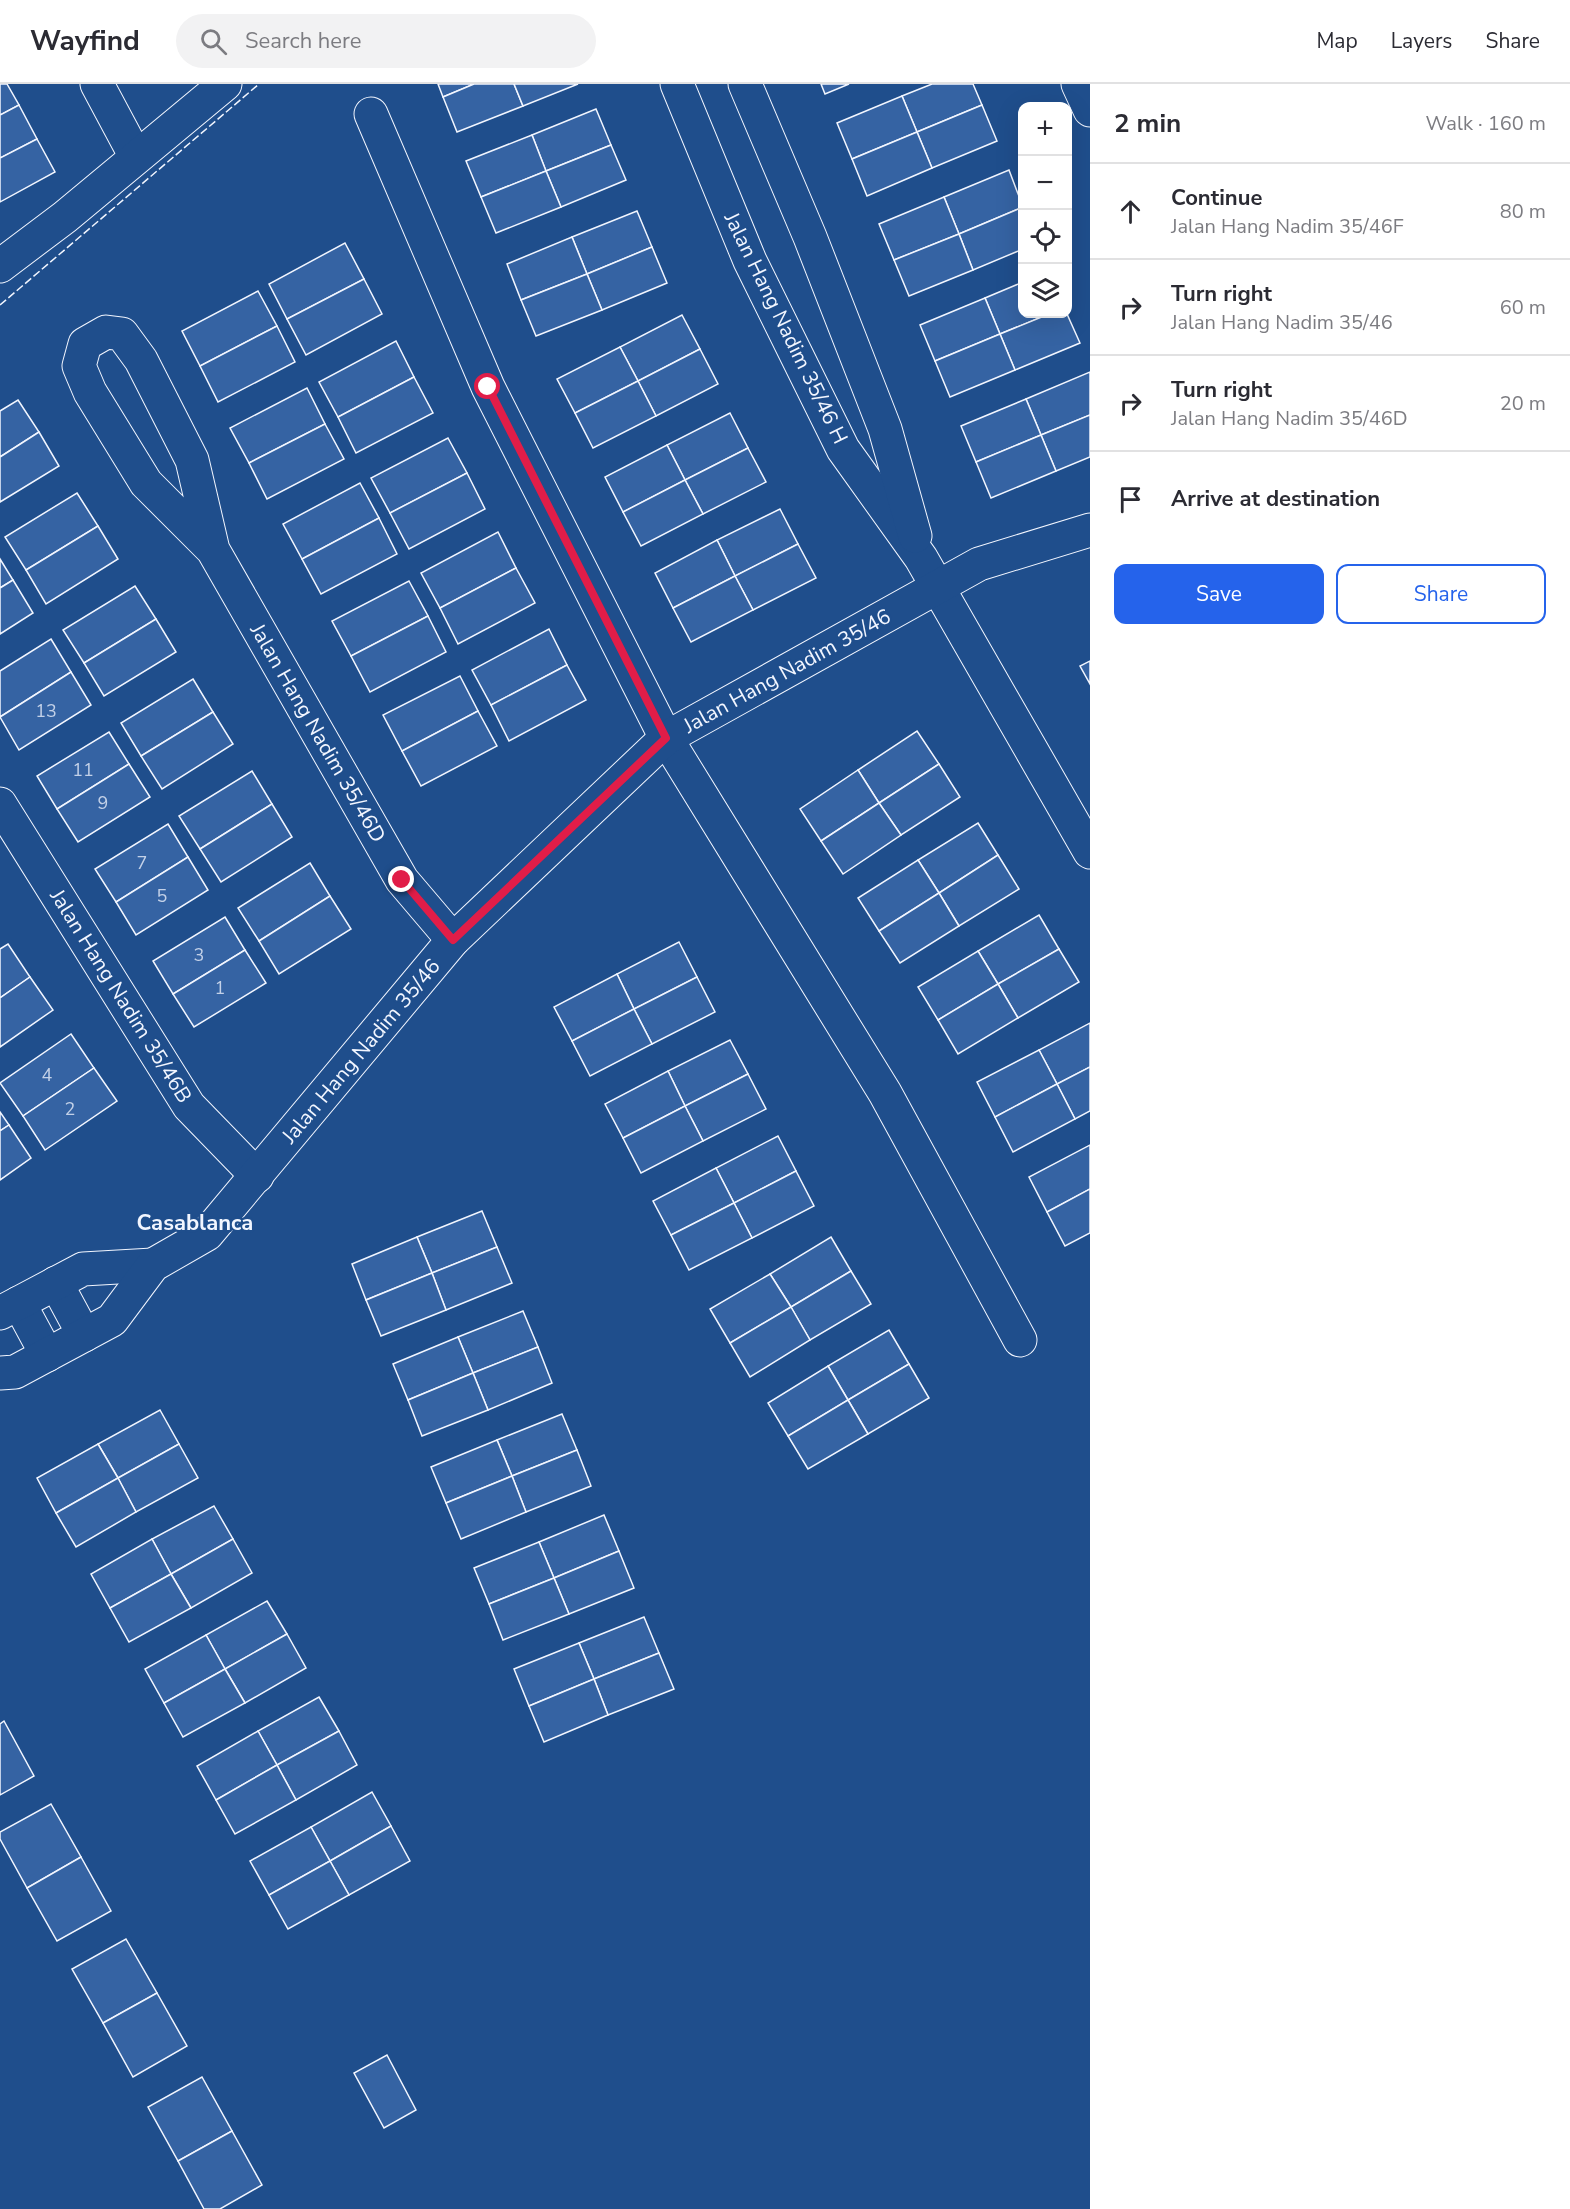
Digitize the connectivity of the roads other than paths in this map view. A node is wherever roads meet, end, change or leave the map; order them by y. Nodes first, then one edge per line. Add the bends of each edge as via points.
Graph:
1 (97, 84) edge
2 (225, 84) edge
3 (677, 84) edge
4 (745, 84) edge
5 (1078, 84) edge
6 (1090, 111) edge
7 (371, 114) dead end
8 (136, 157) junction
9 (0, 266) edge
10 (1090, 530) edge
11 (213, 550) junction
12 (921, 558) junction
13 (938, 587) junction
14 (666, 738) junction
15 (0, 804) edge
16 (1090, 852) edge
17 (453, 940) junction
18 (256, 1176) junction
19 (153, 1265) junction
20 (56, 1283) junction
21 (9, 1308) edge
22 (84, 1335) junction
23 (1020, 1340) dead end
24 (47, 1355) junction
25 (0, 1373) edge

1 - 8 street
2 - 8 street
3 - 12 street, Jalan Hang Nadim 35/46 H via 750,261 843,448
4 - 12 street, Jalan Hang Nadim 35/46 H via 885,429
5 - 6 street
7 - 14 street via 488,387
8 - 9 street
10 - 13 street, Jalan Hang Nadim 35/46 via 979,564
11 - 11 street, Jalan Hang Nadim 35/46D via 146,483 90,392 79,366 85,344 106,332 122,334 141,360 192,460
11 - 17 street, Jalan Hang Nadim 35/46D via 402,880
12 - 13 street, Jalan Hang Nadim 35/46 H
13 - 14 street, Jalan Hang Nadim 35/46
13 - 16 street, Jalan Hang Nadim 35/46 H
14 - 17 street, Jalan Hang Nadim 35/46
14 - 23 street via 885,1093
15 - 18 street, Jalan Hang Nadim 35/46B via 189,1106
17 - 18 street, Jalan Hang Nadim 35/46
18 - 19 street, Jalan Hang Nadim 35/46 via 207,1234
19 - 20 street, Jalan Hang Nadim 35/46 via 83,1269
19 - 22 street, Jalan Hang Nadim 35/46 via 112,1320
20 - 21 street, Jalan Hang Nadim 35/46
20 - 22 street
21 - 24 street
22 - 24 street, Jalan Hang Nadim 35/46
24 - 25 street, Jalan Hang Nadim 35/46 via 15,1372

